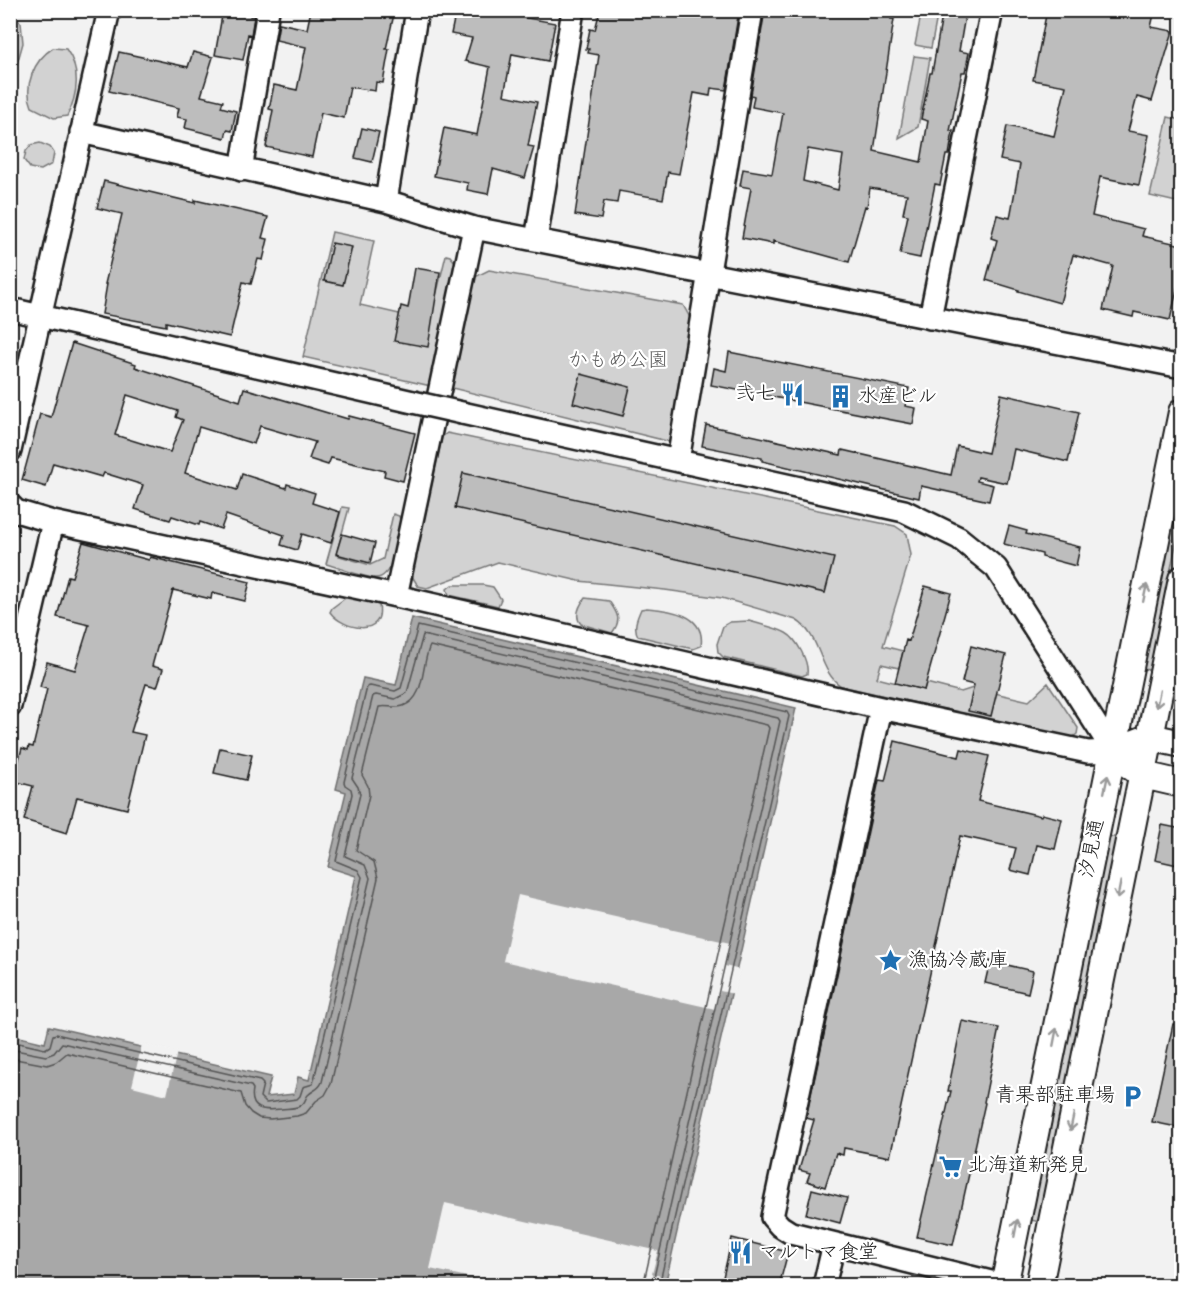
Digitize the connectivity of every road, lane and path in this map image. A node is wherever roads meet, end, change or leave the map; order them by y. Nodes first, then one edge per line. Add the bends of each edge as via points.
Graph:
1 (109, 10) edge
2 (268, 10) edge
3 (417, 10) edge
4 (573, 10) edge
5 (752, 10) edge
6 (992, 10) edge
7 (81, 132) junction
8 (241, 170) junction
9 (386, 201) junction
10 (474, 228) junction
11 (536, 240) junction
12 (708, 274) junction
13 (10, 309) edge
14 (40, 316) junction
15 (930, 318) junction
16 (1182, 367) edge
17 (1182, 412) edge
18 (10, 451) edge
19 (678, 461) junction
20 (10, 505) edge
21 (53, 522) junction
22 (1182, 579) edge
23 (396, 596) junction
24 (10, 706) edge
25 (881, 708) junction
26 (1150, 737) junction
27 (1182, 744) edge
28 (1113, 751) junction
29 (1143, 776) junction
30 (1182, 784) edge
31 (834, 1244) junction
32 (1005, 1285) edge
33 (824, 1286) edge
34 (1039, 1286) edge

1 - 7 street
2 - 8 street
3 - 9 street
4 - 11 street
5 - 12 street
6 - 15 street
7 - 8 street
7 - 14 street
8 - 9 street
9 - 10 street
10 - 11 street
10 - 23 street
11 - 12 street
12 - 15 street
12 - 19 street
13 - 14 street
14 - 18 street
14 - 19 street, bridge
15 - 16 street
28 -> 17 street, 汐見通
19 - 28 street via 904,511 959,538 996,568
20 - 21 street via 16,511
21 - 23 street
21 - 24 street
22 -> 26 street, 汐見通
23 - 25 street
25 - 28 street via 1088,752
25 - 31 street via 772,1217 791,1233
26 - 27 street
26 - 28 street
26 - 29 street, 汐見通
28 - 29 street
32 -> 28 street, 汐見通
29 - 30 street
29 -> 34 street, 汐見通
31 - 32 street
31 - 33 street

